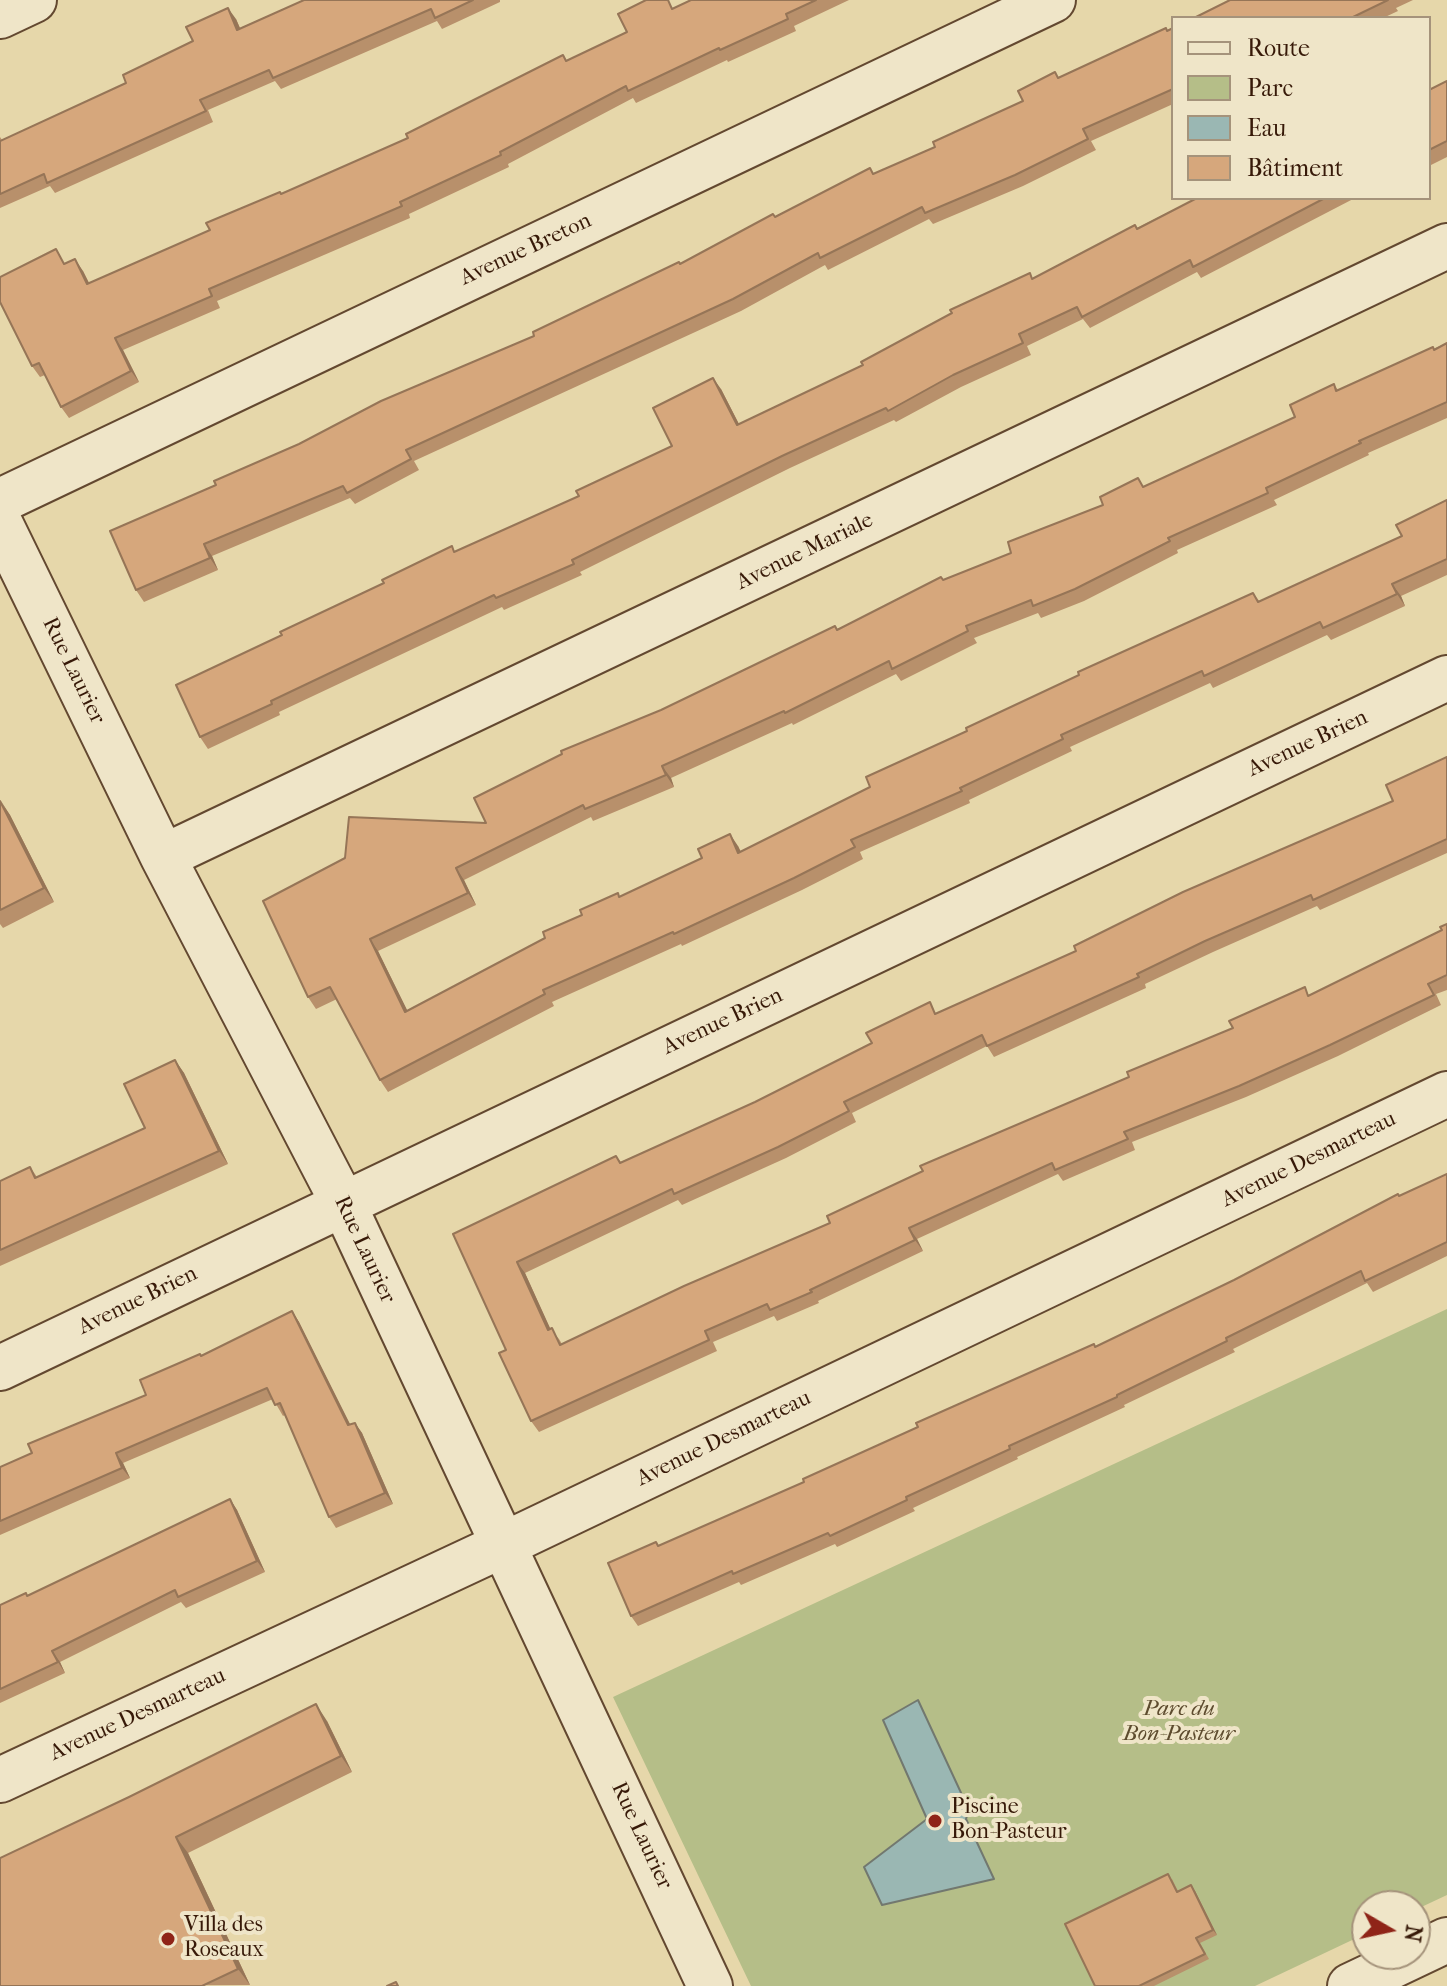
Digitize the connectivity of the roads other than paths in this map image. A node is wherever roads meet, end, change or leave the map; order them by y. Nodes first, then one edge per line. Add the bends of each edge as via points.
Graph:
1 (34, 0) edge
2 (1053, 0) edge
3 (0, 16) edge
4 (1447, 246) edge
5 (0, 501) edge
6 (0, 523) edge
7 (1447, 678) edge
8 (163, 857) junction
9 (1447, 1094) edge
10 (343, 1203) junction
11 (0, 1368) edge
12 (503, 1545) junction
13 (0, 1780) edge
14 (1447, 1940) edge
15 (710, 1986) edge
16 (1350, 1986) edge

1 - 3 street
2 - 5 street, Avenue Breton
4 - 8 street, Avenue Mariale
6 - 8 street, Rue Laurier
7 - 10 street, Avenue Brien
8 - 10 street, Rue Laurier
9 - 12 street, Avenue Desmarteau
10 - 11 street, Avenue Brien
10 - 12 street, Rue Laurier
12 - 13 street, Avenue Desmarteau
12 - 15 street, Rue Laurier
14 - 16 street

